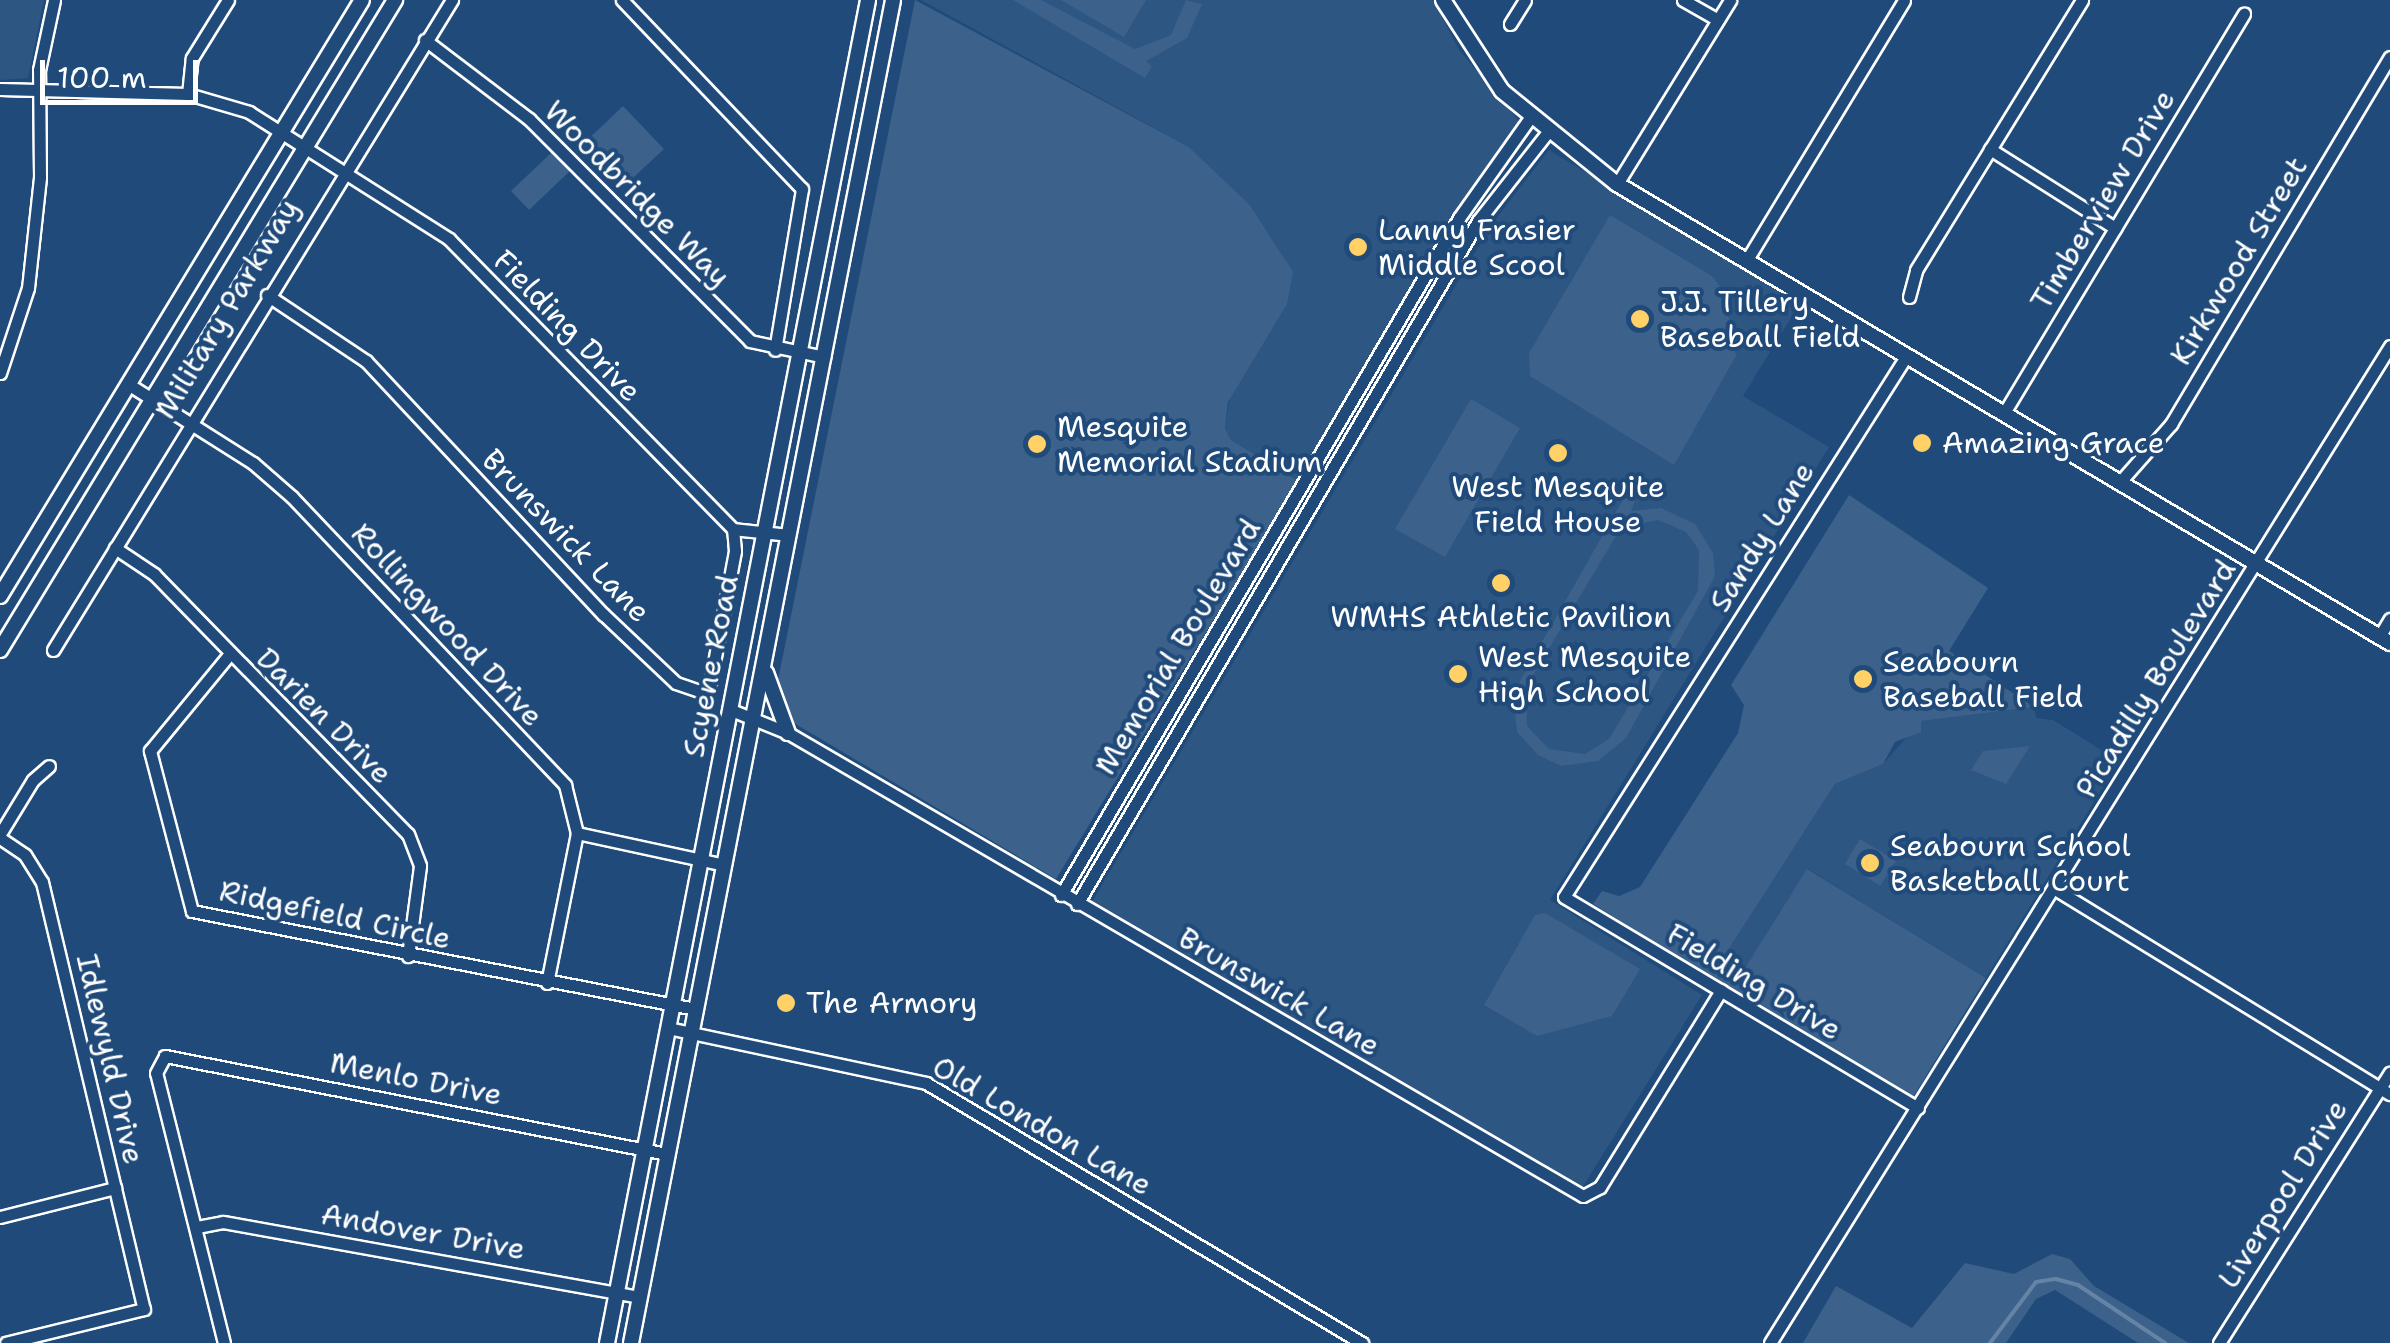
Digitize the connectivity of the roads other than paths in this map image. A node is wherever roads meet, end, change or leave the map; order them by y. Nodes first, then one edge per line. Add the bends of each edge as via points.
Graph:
1 (54, 0) edge
2 (228, 0) edge
3 (362, 0) edge
4 (395, 0) edge
5 (452, 0) edge
6 (622, 0) edge
7 (859, 0) edge
8 (879, 0) edge
9 (893, 0) edge
10 (1442, 0) edge
11 (1526, 0) edge
12 (1683, 0) edge
13 (1730, 0) edge
14 (1904, 0) edge
15 (2082, 0) edge
16 (868, 1) edge
17 (2244, 13) dead end
18 (1718, 20) junction
19 (1510, 24) dead end
20 (425, 40) junction
21 (2390, 57) edge
22 (0, 89) edge
23 (40, 91) junction
24 (188, 94) junction
25 (1528, 118) junction
26 (279, 132) junction
27 (1547, 134) junction
28 (304, 147) junction
29 (1990, 149) junction
30 (342, 171) junction
31 (1617, 184) junction
32 (2115, 228) junction
33 (1748, 258) junction
34 (267, 295) junction
35 (1910, 297) dead end
36 (2390, 346) edge
37 (775, 350) junction
38 (800, 354) junction
39 (1907, 355) junction
40 (824, 357) junction
41 (0, 373) edge
42 (128, 384) junction
43 (152, 399) junction
44 (2004, 413) junction
45 (190, 422) junction
46 (2119, 483) junction
47 (733, 529) junction
48 (766, 529) junction
49 (789, 534) junction
50 (115, 548) junction
51 (2258, 563) junction
52 (0, 596) edge
53 (2390, 619) edge
54 (2384, 640) edge
55 (0, 650) edge
56 (53, 650) dead end
57 (228, 656) junction
58 (765, 666) junction
59 (731, 710) junction
60 (754, 715) junction
61 (788, 733) junction
62 (49, 766) dead end
63 (577, 833) junction
64 (0, 836) edge
65 (702, 861) junction
66 (726, 866) junction
67 (2054, 889) junction
68 (1061, 895) junction
69 (1564, 897) joint
70 (1077, 904) junction
71 (408, 956) junction
72 (547, 982) junction
73 (1720, 990) junction
74 (673, 1005) junction
75 (695, 1009) junction
76 (668, 1028) junction
77 (690, 1032) junction
78 (2390, 1072) edge
79 (2385, 1091) edge
80 (1918, 1108) junction
81 (641, 1150) junction
82 (667, 1154) junction
83 (115, 1188) junction
84 (0, 1216) edge
85 (197, 1227) junction
86 (617, 1292) junction
87 (640, 1297) junction
88 (6, 1343) edge
89 (224, 1343) edge
90 (606, 1343) edge
91 (631, 1343) edge
92 (1362, 1343) edge
93 (1770, 1343) edge
94 (2219, 1343) edge

1 - 23 street via 43,32
2 - 24 street via 192,58
3 - 26 main road, Military Parkway
4 - 28 main road, Military Parkway
5 - 20 street, Military Parkway
6 - 37 street via 802,189
7 - 16 street
8 - 16 street
9 - 40 main road, Scyene Road
10 - 25 main road via 1474,56
11 - 19 street
12 - 18 street
13 - 18 street
14 - 33 street
15 - 29 street
16 - 38 main road, Scyene Road
17 - 32 street, Timberview Drive
18 - 31 street
20 - 30 street, Military Parkway
20 - 37 street, Woodbridge Way via 529,119 750,341
21 - 46 street, Kirkwood Street via 2171,424
22 - 23 street, Fielding Drive
23 - 24 street, Fielding Drive
23 - 41 street via 33,258
24 - 26 street, Fielding Drive via 231,103
25 - 27 main road
25 - 68 street, Memorial Boulevard via 1459,218
26 - 28 street, Fielding Drive
26 - 42 main road, Military Parkway
27 - 31 main road
27 - 70 street, Memorial Boulevard via 1478,220
28 - 30 street, Fielding Drive
28 - 43 main road, Military Parkway
29 - 32 street
29 - 35 street via 1916,270
30 - 34 street, Military Parkway
30 - 47 street, Fielding Drive via 449,239
31 - 33 main road
32 - 44 street, Timberview Drive
33 - 39 main road
34 - 45 street, Military Parkway
34 - 47 street, Brunswick Lane via 366,361 603,614 676,682 708,694 735,551
36 - 51 street, Picadilly Boulevard
37 - 38 street, Woodbridge Way
38 - 40 street, Woodbridge Way
38 - 48 main road, Scyene Road
39 - 44 main road
39 - 69 street, Sandy Lane
40 - 49 main road, Scyene Road
42 - 43 street, Rollingwood Drive
42 - 52 main road, Military Parkway
43 - 45 street, Rollingwood Drive
43 - 55 main road, Military Parkway
44 - 46 main road
45 - 50 street, Military Parkway
45 - 63 street, Rollingwood Drive via 292,497 538,756 565,785
46 - 51 main road
47 - 48 street
48 - 49 street
48 - 59 main road, Scyene Road
49 - 58 main road, Scyene Road
50 - 56 street, Military Parkway
50 - 57 street, Darien Drive via 154,574
51 - 54 main road
51 - 67 street, Picadilly Boulevard
53 - 54 street
57 - 71 street, Darien Drive via 418,851
57 - 71 street, Ridgefield Circle via 150,752 192,911
58 - 60 main road, Scyene Road
58 - 61 main road
59 - 60 street, Brunswick Lane
59 - 65 main road, Scyene Road
60 - 61 street, Brunswick Lane
60 - 66 main road, Scyene Road
61 - 68 street, Brunswick Lane
62 - 64 street via 32,780
63 - 65 street
63 - 72 street
64 - 83 street, Idlewyld Drive via 25,855 42,882
65 - 66 street
65 - 74 main road, Scyene Road
66 - 75 main road, Scyene Road
67 - 79 street
67 - 80 street, Picadilly Boulevard
68 - 70 street, Brunswick Lane
69 - 73 street, Fielding Drive
70 - 73 street, Brunswick Lane via 1583,1196 1600,1188
71 - 72 street, Ridgefield Circle
72 - 74 street, Ridgefield Circle
73 - 80 street, Fielding Drive
74 - 75 street, Ridgefield Circle
74 - 76 main road, Scyene Road
75 - 77 main road, Scyene Road
76 - 77 street, Old London Lane
76 - 81 main road, Scyene Road
77 - 82 main road, Scyene Road
77 - 92 street, Old London Lane via 926,1083
78 - 79 street, Liverpool Drive
79 - 94 street, Liverpool Drive
80 - 93 street, Picadilly Boulevard
81 - 82 street, Menlo Drive
81 - 85 street, Menlo Drive via 178,1056 158,1062 162,1099
81 - 86 main road, Scyene Road
82 - 87 main road, Scyene Road
83 - 84 street
83 - 88 street, Idlewyld Drive via 144,1309
85 - 86 street, Andover Drive via 223,1222
85 - 89 street
86 - 87 street, Andover Drive
86 - 90 main road, Scyene Road
87 - 91 main road, Scyene Road

